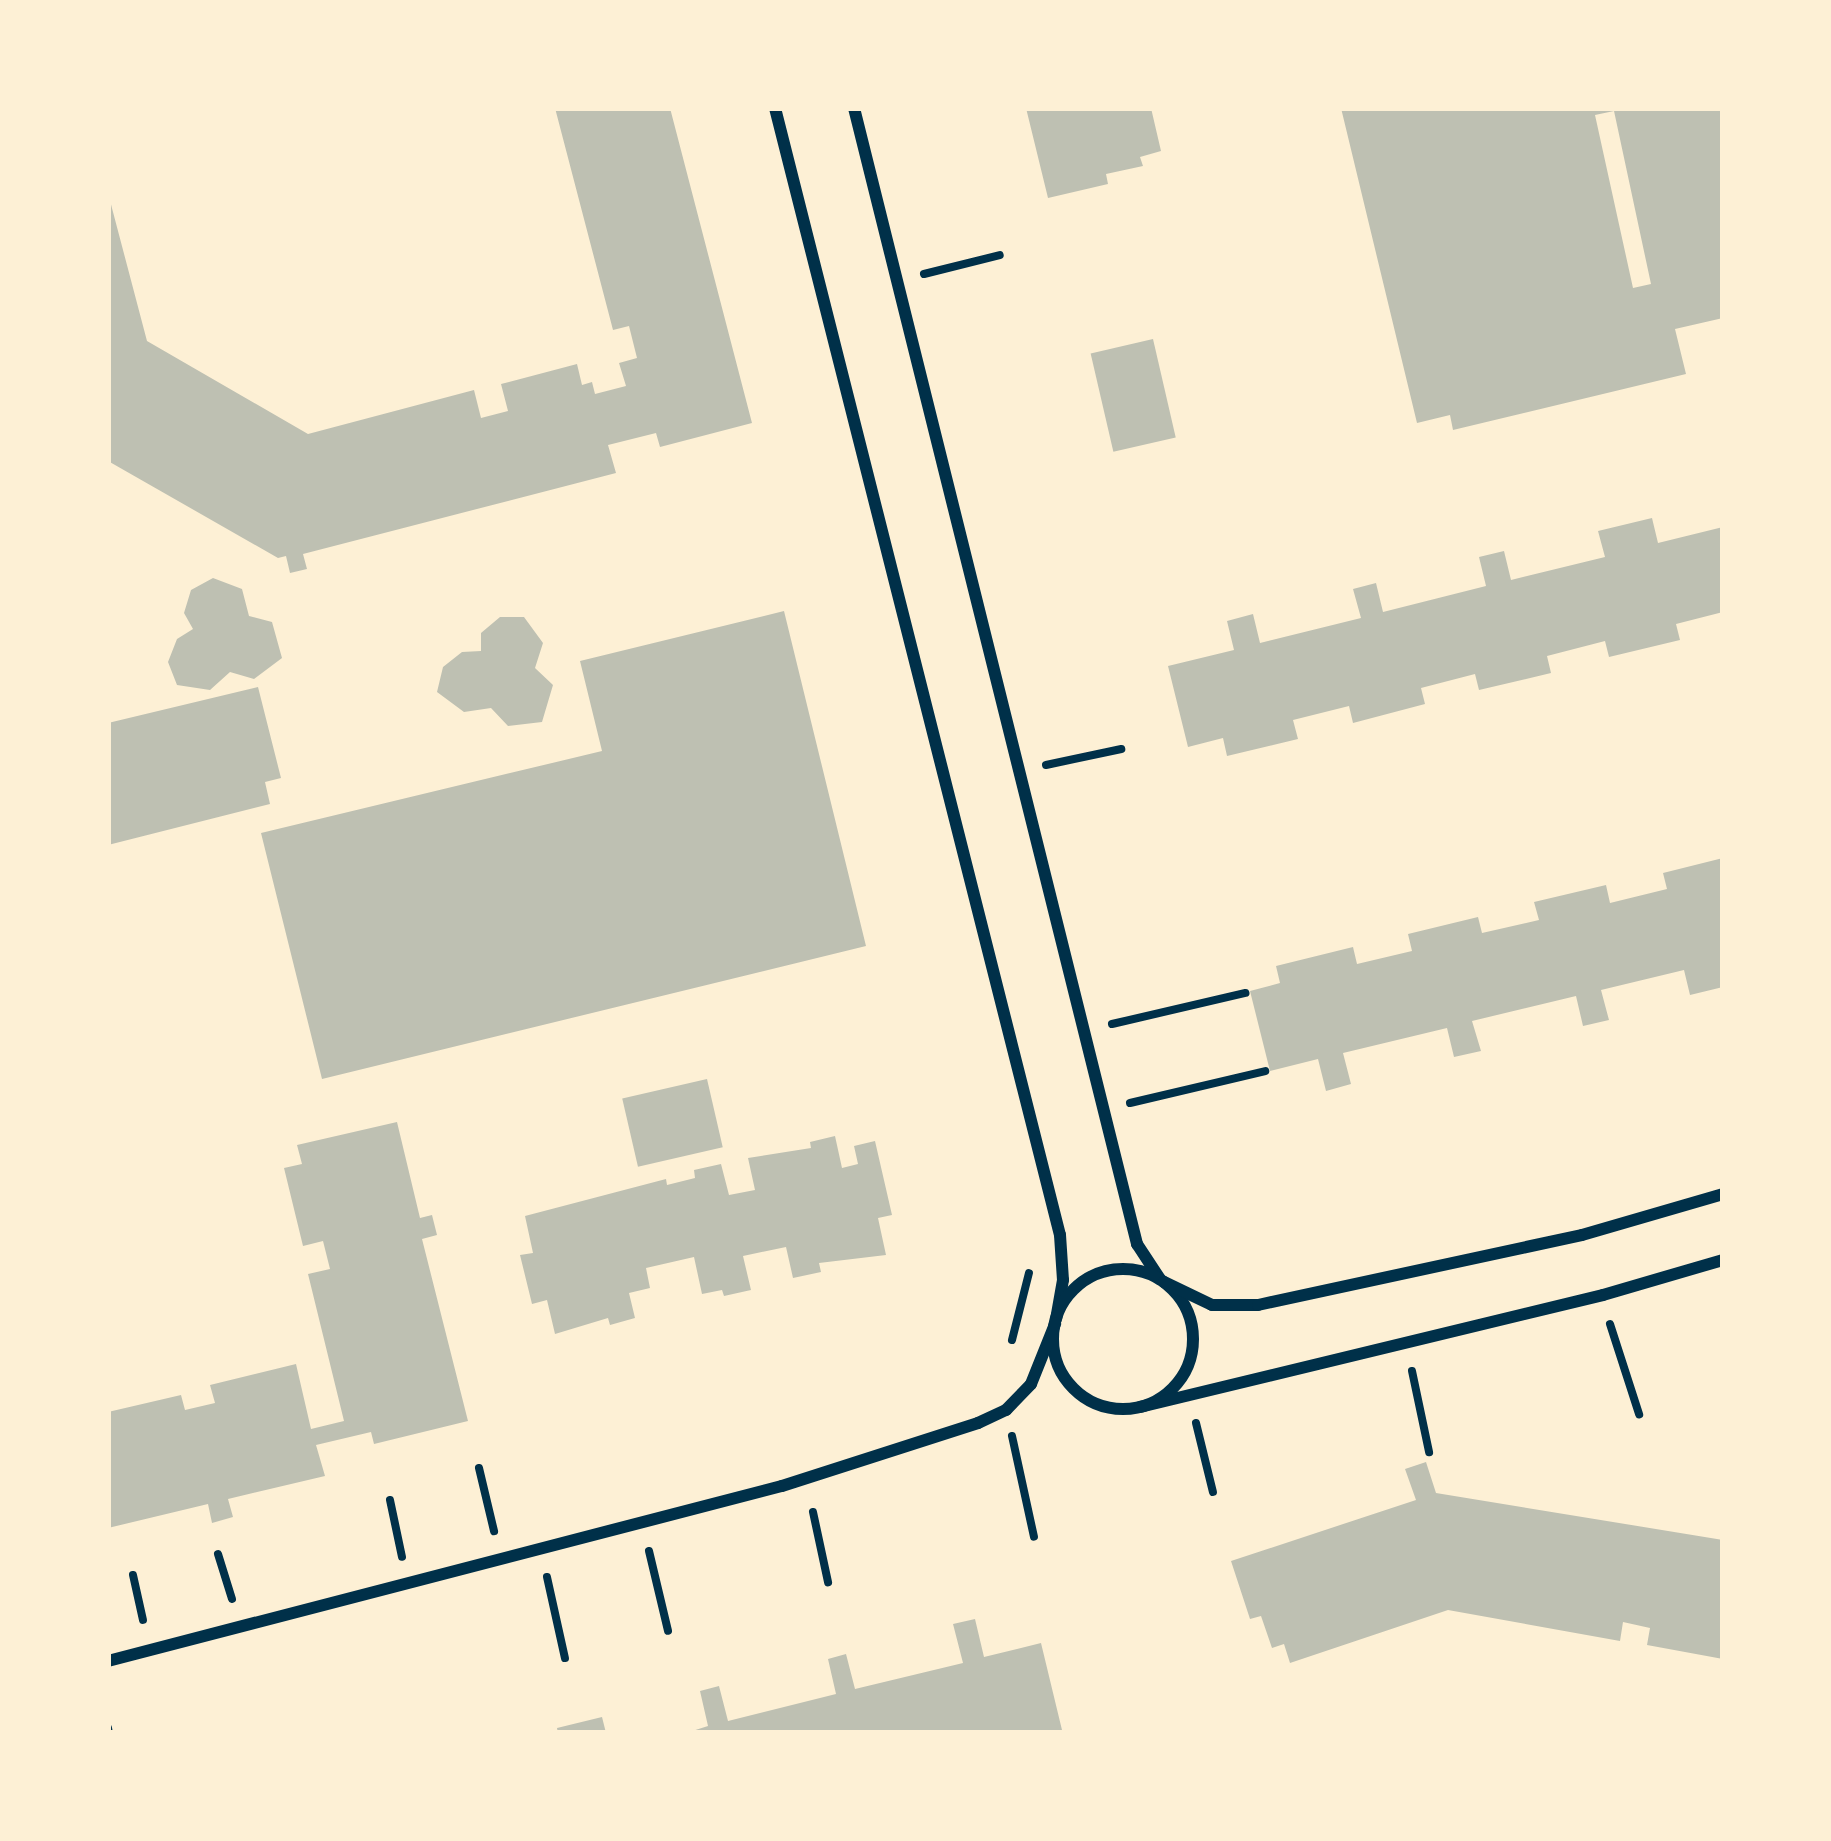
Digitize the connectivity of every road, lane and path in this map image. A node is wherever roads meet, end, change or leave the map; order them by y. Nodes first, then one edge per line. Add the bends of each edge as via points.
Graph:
1 (775, 108) edge
2 (854, 108) edge
3 (918, 254) dead end
4 (1000, 255) dead end
5 (923, 274) junction
6 (928, 297) dead end
7 (1040, 744) dead end
8 (1121, 748) dead end
9 (1057, 763) dead end
10 (1050, 786) dead end
11 (1245, 992) dead end
12 (1103, 1002) dead end
13 (1109, 1024) junction
14 (1114, 1044) dead end
15 (1265, 1071) dead end
16 (1124, 1084) dead end
17 (1128, 1103) junction
18 (1134, 1126) dead end
19 (1723, 1194) edge
20 (1723, 1260) edge
21 (1162, 1280) junction
22 (1055, 1321) junction
23 (1407, 1352) dead end
24 (1621, 1362) dead end
25 (1140, 1407) junction
26 (1639, 1414) dead end
27 (1195, 1421) dead end
28 (1429, 1451) dead end
29 (1018, 1463) dead end
30 (479, 1468) dead end
31 (1213, 1492) dead end
32 (390, 1500) dead end
33 (813, 1512) dead end
34 (494, 1533) dead end
35 (1034, 1537) dead end
36 (649, 1551) dead end
37 (218, 1554) dead end
38 (402, 1557) dead end
39 (133, 1575) dead end
40 (547, 1576) dead end
41 (828, 1582) dead end
42 (138, 1599) dead end
43 (232, 1600) dead end
44 (668, 1631) dead end
45 (565, 1658) dead end
46 (108, 1660) edge

1 - 22 street via 1060,1235
2 - 21 street via 1136,1244
3 - 5 path
4 - 5 path
5 - 6 path
7 - 10 path
8 - 9 path
11 - 13 path
12 - 13 path
13 - 14 path
15 - 17 path
16 - 17 path
17 - 18 path
19 - 21 street via 1582,1235 1258,1305 1212,1305
20 - 25 street
21 - 22 street via 1139,1270 1101,1272 1072,1290
21 - 25 street via 1189,1312 1192,1354 1176,1386
22 - 25 street via 1055,1357 1073,1388 1104,1406
22 - 46 street via 1031,1384 1006,1410 978,1423 782,1486
23 - 28 path
24 - 26 path
27 - 31 path
29 - 35 path
30 - 34 path
32 - 38 path
33 - 41 path
36 - 44 path
37 - 43 path
39 - 42 path
40 - 45 path

